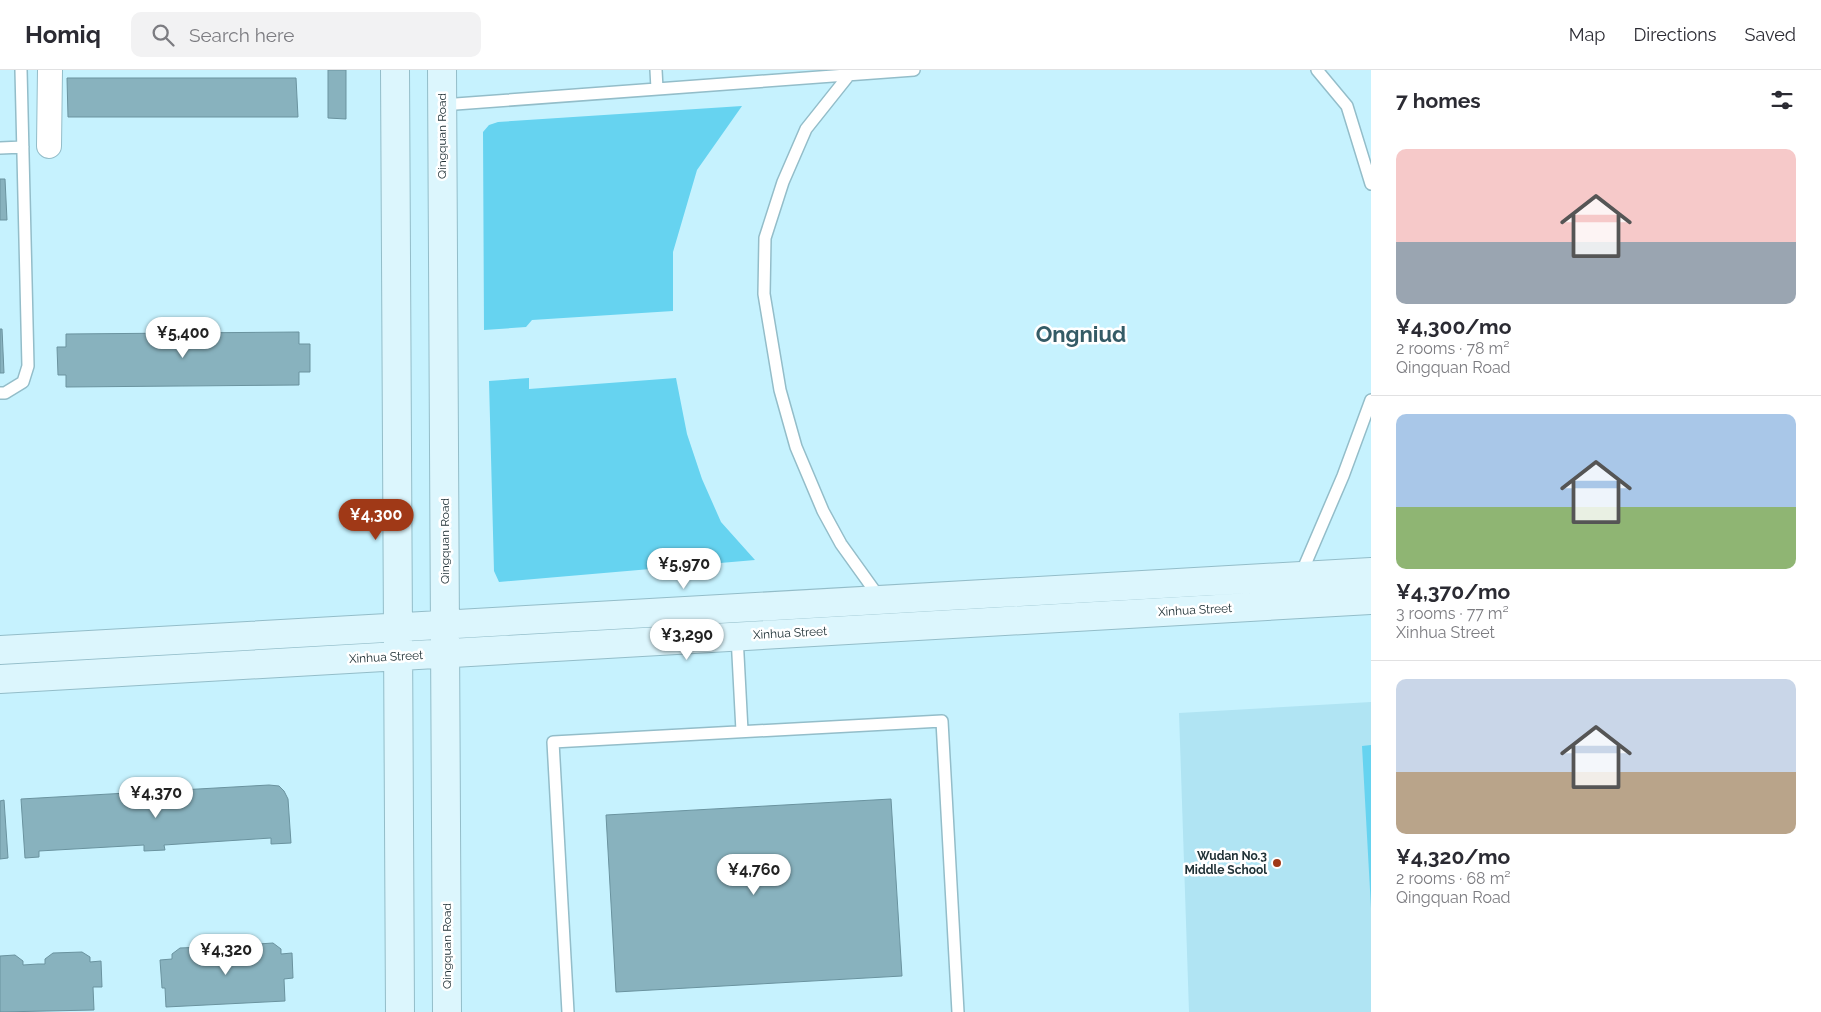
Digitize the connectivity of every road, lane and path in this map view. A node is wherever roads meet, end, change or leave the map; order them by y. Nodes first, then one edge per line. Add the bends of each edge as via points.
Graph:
1 (21, 70) edge
2 (50, 70) edge
3 (395, 70) edge
4 (442, 70) edge
5 (656, 70) edge
6 (914, 70) edge
7 (1317, 70) edge
8 (849, 75) junction
9 (657, 89) junction
10 (442, 105) junction
11 (49, 146) dead end
12 (23, 147) junction
13 (0, 148) edge
14 (1371, 184) edge
15 (0, 393) edge
16 (1371, 400) edge
17 (1371, 572) edge
18 (1300, 576) junction
19 (881, 600) junction
20 (1371, 600) edge
21 (445, 624) junction
22 (398, 627) junction
23 (737, 636) junction
24 (0, 650) edge
25 (445, 653) junction
26 (398, 656) junction
27 (0, 679) edge
28 (742, 731) junction
29 (400, 1012) edge
30 (447, 1012) edge
31 (568, 1012) edge
32 (958, 1012) edge

1 - 12 lane
2 - 11 street
3 - 22 main road
4 - 10 main road, Qingquan Road
5 - 9 lane
6 - 8 lane
7 - 14 lane via 1346,106
8 - 9 lane
8 - 19 lane via 806,129 783,182 765,238 764,294 780,390 796,447 827,520
9 - 10 lane
10 - 21 main road, Qingquan Road
12 - 13 lane
12 - 15 lane via 28,366 23,382
16 - 18 lane
17 - 18 main road
18 - 19 main road
19 - 21 main road
20 - 23 main road, Xinhua Street
21 - 22 main road
21 - 25 main road, Qingquan Road
22 - 24 main road
22 - 26 main road
23 - 25 main road, Xinhua Street
23 - 28 lane
25 - 26 main road, Xinhua Street
25 - 30 main road, Qingquan Road
26 - 27 main road, Xinhua Street
26 - 29 main road
28 - 31 lane via 554,742
28 - 32 lane via 942,721

